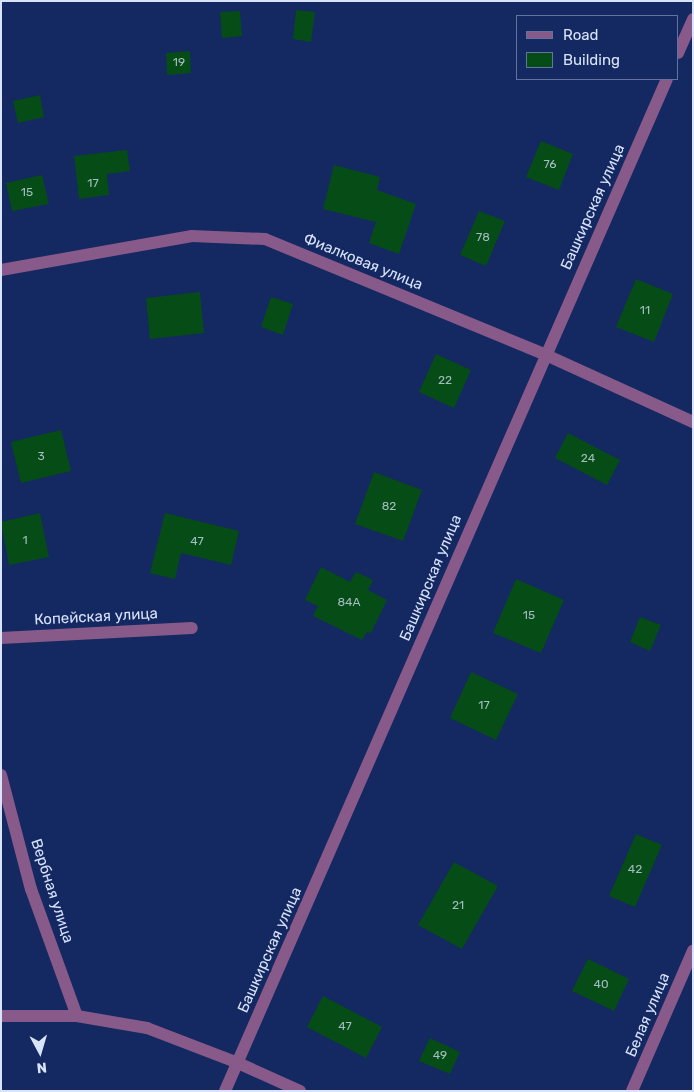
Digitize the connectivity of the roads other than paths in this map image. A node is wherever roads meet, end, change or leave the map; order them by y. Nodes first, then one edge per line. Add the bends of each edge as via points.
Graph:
1 (693, 19) edge
2 (679, 52) edge
3 (667, 80) edge
4 (1, 270) edge
5 (546, 355) junction
6 (693, 422) edge
7 (192, 628) dead end
8 (1, 638) edge
9 (1, 775) edge
10 (693, 951) edge
11 (1, 1016) edge
12 (77, 1016) junction
13 (238, 1063) junction
14 (225, 1091) edge
15 (300, 1091) edge
16 (632, 1091) edge

1 - 2 street
3 - 5 street, Башкирская улица
4 - 5 street, Фиалковая улица via 192,236 265,239
5 - 6 street, Фиалковая улица
5 - 13 street, Башкирская улица
7 - 8 street, Копейская улица
9 - 12 street, Вербная улица via 32,889
10 - 16 street, Белая улица
11 - 12 street
12 - 13 street via 147,1028
13 - 14 street, Башкирская улица
13 - 15 street

